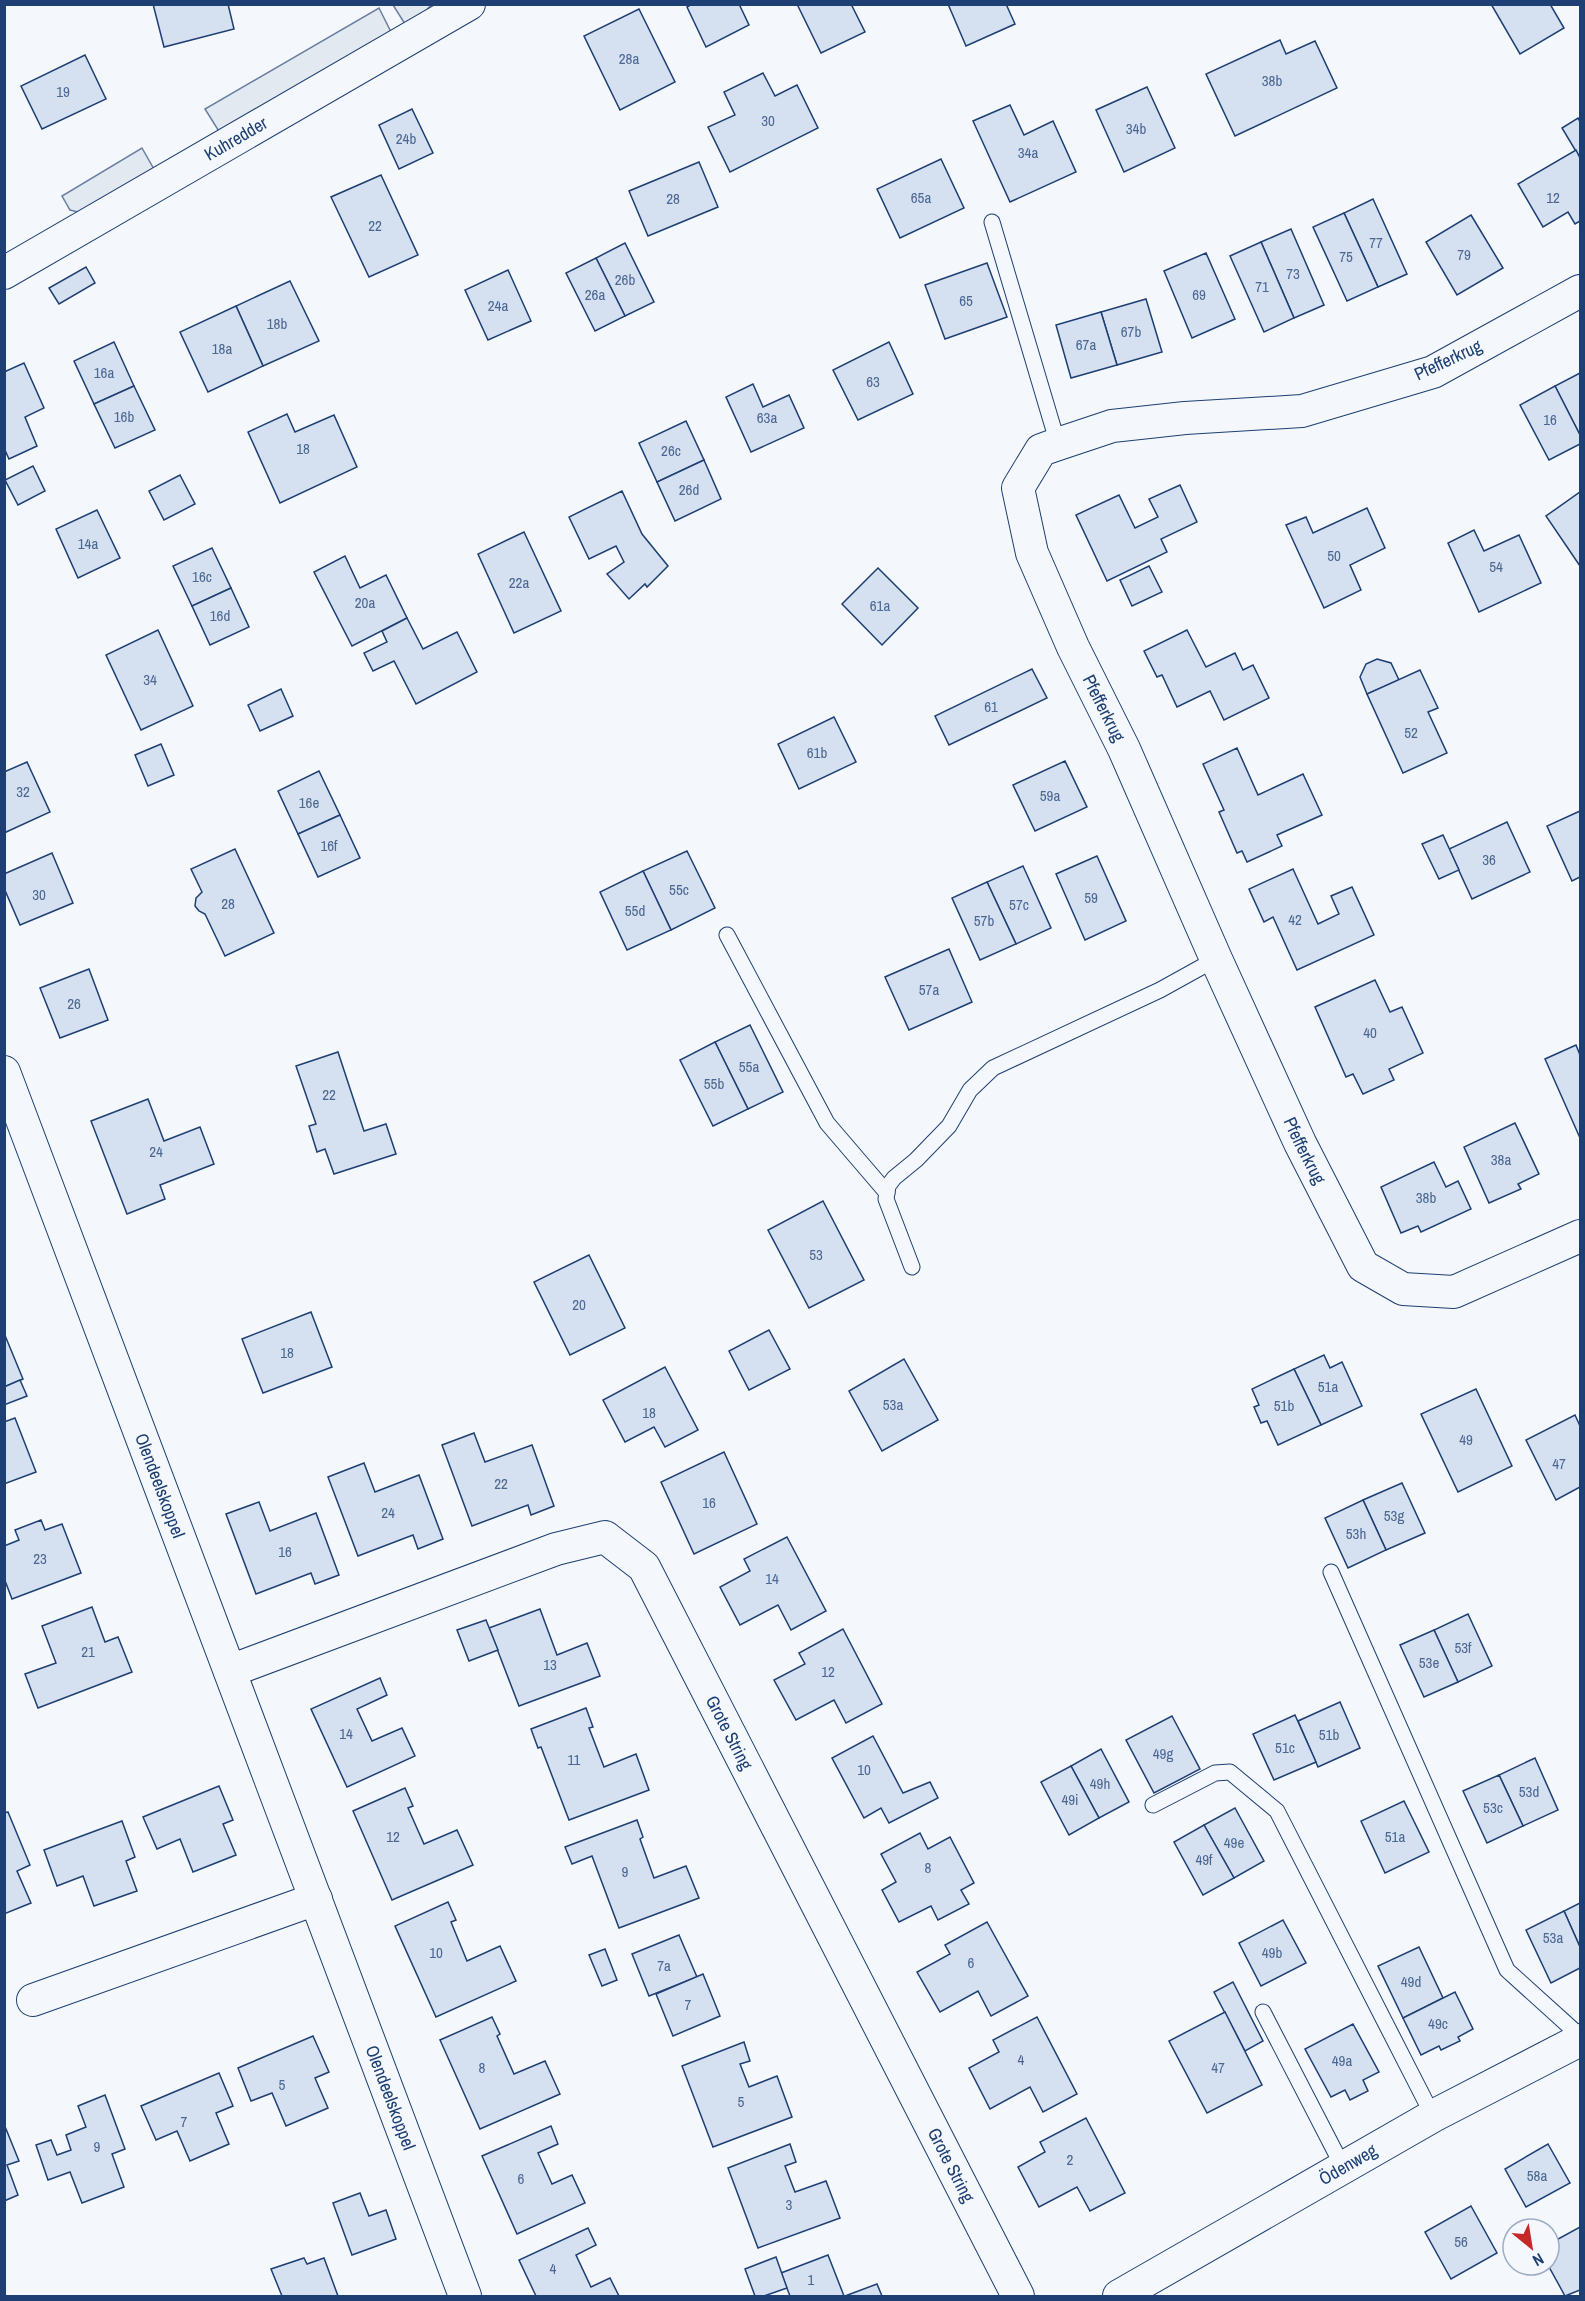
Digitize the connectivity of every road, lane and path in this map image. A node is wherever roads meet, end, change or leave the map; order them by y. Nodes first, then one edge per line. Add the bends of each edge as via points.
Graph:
1 (469, 4) edge
2 (992, 222) dead end
3 (4, 273) edge
4 (1581, 291) edge
5 (1058, 444) junction
6 (727, 935) dead end
7 (1216, 959) junction
8 (4, 1072) edge
9 (887, 1193) junction
10 (1581, 1236) edge
11 (912, 1268) dead end
12 (1331, 1572) dead end
13 (230, 1671) junction
14 (1153, 1805) dead end
15 (316, 1899) junction
16 (33, 2000) dead end
17 (1263, 2012) dead end
18 (1581, 2038) edge
19 (1433, 2116) junction
20 (1343, 2167) junction
21 (465, 2296) edge
22 (1018, 2296) edge
23 (1119, 2296) edge

1 - 3 street, Kuhredder
2 - 5 lane
4 - 5 street, Pfefferkrug via 1433,372 1302,411 1112,426
5 - 7 street, Pfefferkrug via 1041,450 1018,488 1032,553
6 - 9 lane via 827,1124
7 - 9 lane via 993,1068 970,1090 949,1126 894,1178
7 - 10 street, Pfefferkrug via 1300,1143 1363,1266 1403,1289 1454,1292
8 - 13 street, Olendeelskoppel
9 - 11 lane
12 - 18 lane via 1507,1971
13 - 15 street, Olendeelskoppel
13 - 22 street, Grote String via 556,1549 605,1537 644,1568
14 - 19 lane via 1215,1773 1230,1772 1276,1811
15 - 16 street
15 - 21 street, Olendeelskoppel
17 - 20 lane
18 - 19 street, Ödenweg
19 - 20 street, Ödenweg
20 - 23 street, Ödenweg

